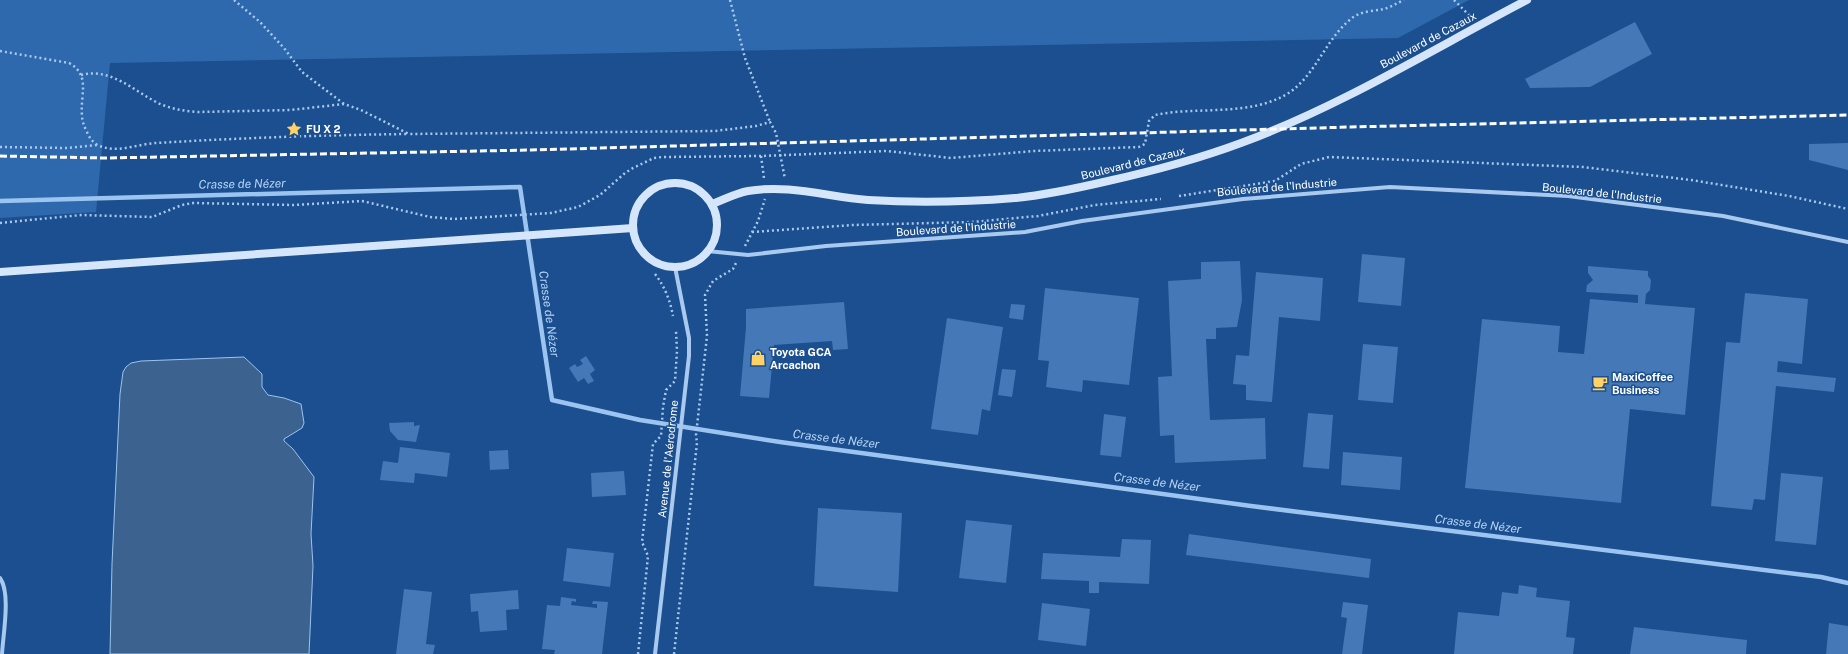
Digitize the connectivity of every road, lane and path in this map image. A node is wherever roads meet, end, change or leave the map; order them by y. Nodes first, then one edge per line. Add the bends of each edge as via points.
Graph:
1 (234, 0) edge
2 (730, 0) edge
3 (1404, 0) edge
4 (1454, 0) edge
5 (1527, 0) edge
6 (1479, 25) junction
7 (0, 51) edge
8 (81, 75) junction
9 (344, 104) junction
10 (770, 122) junction
11 (409, 134) junction
12 (98, 145) junction
13 (0, 147) edge
14 (781, 155) junction
15 (786, 189) junction
16 (712, 204) junction
17 (0, 223) edge
18 (633, 228) junction
19 (752, 232) dead end
20 (1848, 242) edge
21 (707, 251) junction
22 (740, 256) junction
23 (675, 267) junction
24 (0, 272) edge
25 (655, 274) dead end
26 (0, 578) edge
27 (2, 654) edge
28 (638, 654) edge
29 (655, 654) edge
30 (674, 654) edge

1 - 9 path via 260,22 302,72
2 - 10 path via 745,58
3 - 14 path via 1354,16 1327,46 1309,74 1286,94 1251,106 1155,115 1149,121 1145,144 1139,147 951,158 887,151
4 - 6 path
5 - 6 main road, Boulevard de Cazaux
6 - 15 main road, Boulevard de Cazaux via 1360,89 1272,130 1190,160 1133,176 1072,190 1016,198 919,202 866,199
7 - 8 path via 69,64 76,67
8 - 9 path via 92,72 112,77 159,103 185,111 291,110
8 - 12 path via 84,86 81,114 83,124 89,136
9 - 11 path
10 - 11 path via 715,130
10 - 14 path via 776,133
11 - 12 path via 189,141 151,143 118,149
12 - 13 path via 67,148
14 - 15 path
14 - 17 path via 654,158 625,173 587,204 544,214 441,218 362,201 294,205 193,203 152,217 80,215
15 - 16 main road, Boulevard de Cazaux via 746,191
16 - 18 main road via 703,193 691,186 663,184 650,191 640,201
16 - 21 main road via 717,229 714,241
18 - 23 main road via 642,251 662,265
18 - 24 main road
19 - 22 path
20 - 22 street, Boulevard de l'Industrie via 1723,216 1576,197 1390,186 1243,199 1082,221 1025,232 826,246
21 - 22 street, Boulevard de l'Industrie
21 - 23 main road via 698,260
22 - 30 path via 733,269 713,281 705,295 707,336
23 - 29 street, Avenue de l'Aérodrome via 689,338
25 - 28 path via 664,285 670,300 677,338 675,381 666,390 661,436 653,444 642,542 648,556
26 - 27 street via 6,603

